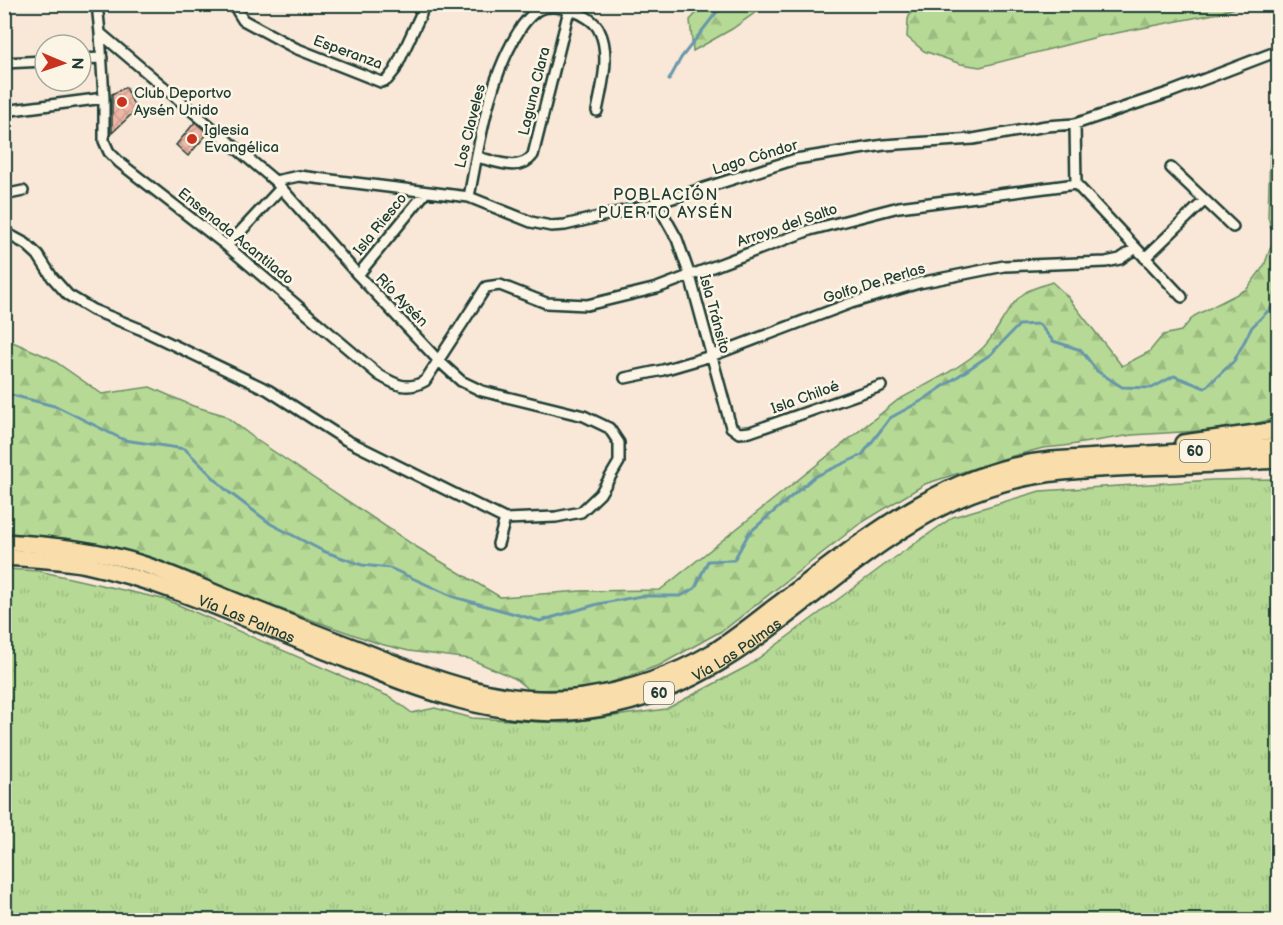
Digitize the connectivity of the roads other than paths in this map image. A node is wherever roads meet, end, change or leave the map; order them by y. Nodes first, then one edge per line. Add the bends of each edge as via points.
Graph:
1 (97, 4) edge
2 (233, 4) edge
3 (432, 4) edge
4 (421, 6) edge
5 (534, 7) edge
6 (569, 10) junction
7 (100, 33) junction
8 (1278, 51) edge
9 (93, 58) edge
10 (102, 58) junction
11 (33, 62) edge
12 (4, 63) edge
13 (104, 98) junction
14 (4, 111) edge
15 (597, 111) dead end
16 (1075, 124) junction
17 (477, 157) junction
18 (1171, 168) dead end
19 (278, 184) junction
20 (1076, 184) junction
21 (23, 191) dead end
22 (426, 192) junction
23 (4, 195) edge
24 (469, 196) junction
25 (1204, 201) junction
26 (657, 203) junction
27 (1233, 227) dead end
28 (4, 231) edge
29 (227, 246) junction
30 (1136, 248) junction
31 (1145, 258) junction
32 (358, 275) junction
33 (690, 276) junction
34 (1182, 297) dead end
35 (711, 356) junction
36 (439, 361) junction
37 (625, 378) dead end
38 (881, 386) dead end
39 (1278, 430) edge
40 (739, 433) joint
41 (1278, 446) edge
42 (1111, 456) junction
43 (1278, 460) edge
44 (505, 519) junction
45 (4, 542) edge
46 (498, 544) dead end
47 (4, 557) edge

1 - 7 street
2 - 4 street, Esperanza via 243,20 295,48 381,82 395,70 421,14
3 - 4 street
5 - 6 street, Los Claveles
5 - 17 street, Los Claveles via 492,90
6 - 15 street, Los Claveles via 588,16 599,29 604,49
6 - 17 street, Laguna Clara via 533,155 519,166
7 - 10 street, Ensenada Acantilado
7 - 19 street, Río Aysén
8 - 16 street, Lago Cóndor
9 - 10 street
10 - 13 street, Ensenada Acantilado
11 - 12 street
13 - 14 street
13 - 29 street, Ensenada Acantilado via 104,141 109,152
16 - 20 street
16 - 26 street, Lago Cóndor via 796,159
17 - 24 street, Los Claveles
18 - 25 street
19 - 22 street, Lago Cóndor via 299,176
19 - 29 street
19 - 32 street, Río Aysén
20 - 30 street
20 - 33 street, Arroyo del Salto via 899,207 810,230
21 - 23 street
22 - 24 street, Lago Cóndor
22 - 32 street, Isla Riesco
24 - 26 street, Lago Cóndor via 531,222 551,226
25 - 27 street
25 - 31 street
26 - 33 street, Isla Tránsito via 677,239
28 - 44 street, Río Aysén via 38,255 68,295 93,310 140,328 268,390 346,440
29 - 36 street, Ensenada Acantilado via 379,375 395,384 416,386 425,381
30 - 31 street
30 - 35 street, Golfo De Perlas via 1120,259 1106,262 1004,266 919,283 851,303
31 - 34 street
32 - 36 street, Río Aysén
33 - 35 street, Isla Tránsito
33 - 36 street, Arroyo del Salto via 587,305 546,303 500,285 486,287
35 - 37 street, Golfo De Perlas
35 - 40 street, Isla Tránsito via 731,427
36 - 44 street, Río Aysén via 461,381 482,391 584,416 609,428 619,443 619,462 600,494 581,512
38 - 40 street, Isla Chiloé
39 - 42 highway
41 - 42 highway, Vía Las Palmas / 60
42 - 45 highway, Vía Las Palmas / 60 via 1037,461 961,483 911,508 724,645 693,663 626,688 560,699 494,695 452,684 122,558
43 - 47 highway, Vía Las Palmas / 60 via 1068,470 1021,478 975,492 931,514 864,557 721,664 668,690 585,711 517,712 415,694 143,581 82,564
44 - 46 street

